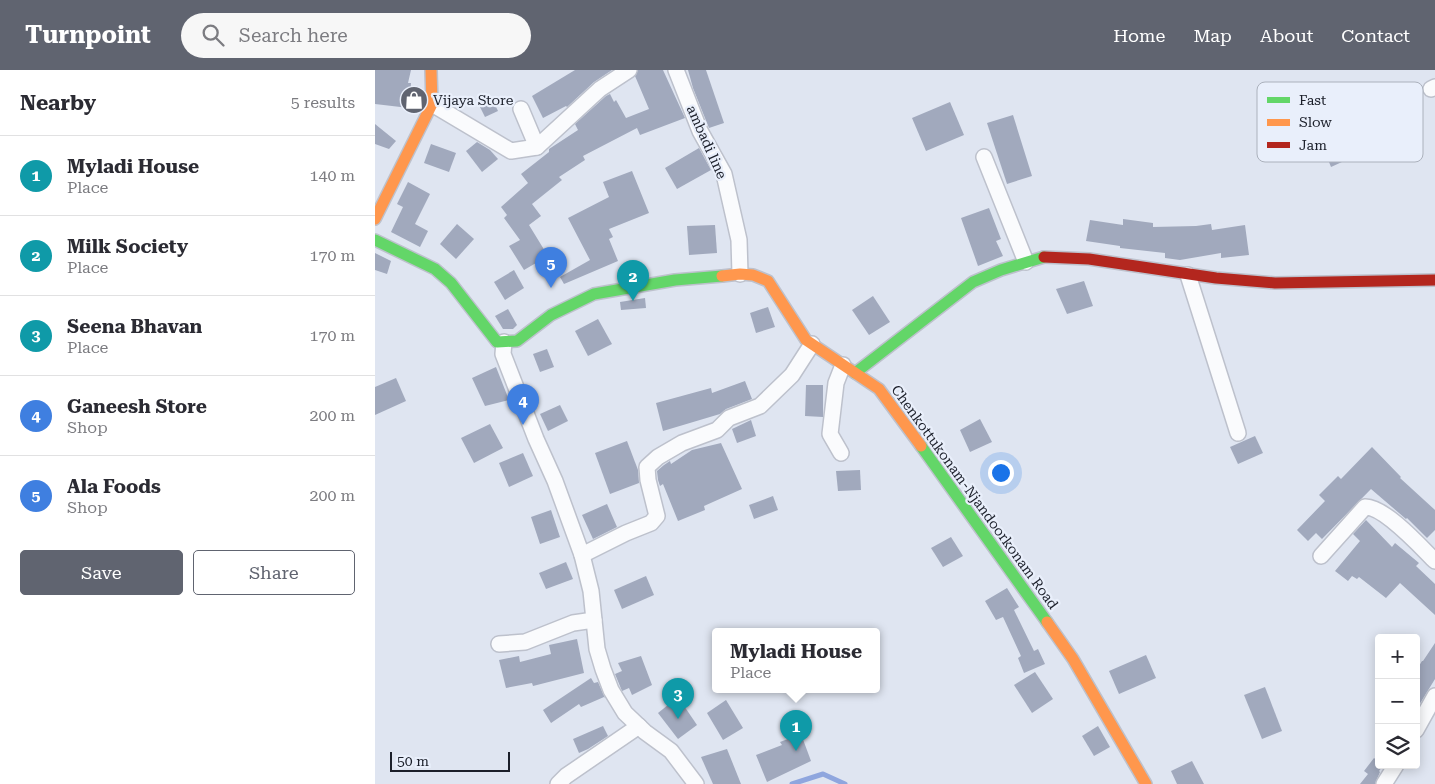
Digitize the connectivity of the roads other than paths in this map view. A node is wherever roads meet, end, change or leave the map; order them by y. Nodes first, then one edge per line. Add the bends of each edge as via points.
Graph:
1 (431, 70) edge
2 (629, 70) edge
3 (677, 70) edge
4 (432, 104) junction
5 (521, 109) dead end
6 (537, 147) junction
7 (984, 157) dead end
8 (375, 219) edge
9 (375, 240) edge
10 (1026, 262) junction
11 (740, 274) junction
12 (1188, 275) junction
13 (1435, 280) edge
14 (504, 342) junction
15 (812, 344) junction
16 (849, 369) junction
17 (1238, 433) dead end
18 (841, 453) dead end
19 (581, 556) junction
20 (1321, 556) dead end
21 (1435, 561) edge
22 (594, 620) junction
23 (499, 644) dead end
24 (1435, 696) edge
25 (1419, 724) edge
26 (639, 726) junction
27 (1393, 769) edge
28 (558, 784) edge
29 (696, 784) edge
30 (1146, 784) edge
31 (1384, 784) edge

1 - 4 main road
2 - 6 street via 600,89
3 - 11 street, ambadi line via 700,131 724,174 739,240
4 - 6 street via 511,151
4 - 8 main road
5 - 6 street
7 - 10 street
9 - 14 main road via 435,269 451,283 497,342
10 - 12 main road via 1044,257 1089,259
10 - 16 main road via 973,282
11 - 14 main road, Chenkottukonam-Njandoorkonam Road via 675,280 594,294 551,315 517,341
11 - 15 main road, Chenkottukonam-Njandoorkonam Road via 768,281 806,340
12 - 13 main road via 1275,282
12 - 17 street
14 - 19 street via 503,354 555,481
15 - 16 main road, Chenkottukonam-Njandoorkonam Road
15 - 19 street via 792,375 760,406 729,418 717,430 682,443 647,467 657,516 651,523
16 - 18 street via 836,383 830,434
16 - 30 main road, Chenkottukonam-Njandoorkonam Road via 879,389 965,505 1073,659
19 - 22 street via 591,591
20 - 21 street via 1365,506 1372,506
22 - 23 street via 573,623 525,642
22 - 26 street via 597,649 611,690 625,713
24 - 25 street
26 - 28 street
26 - 29 street via 671,751
27 - 31 street

